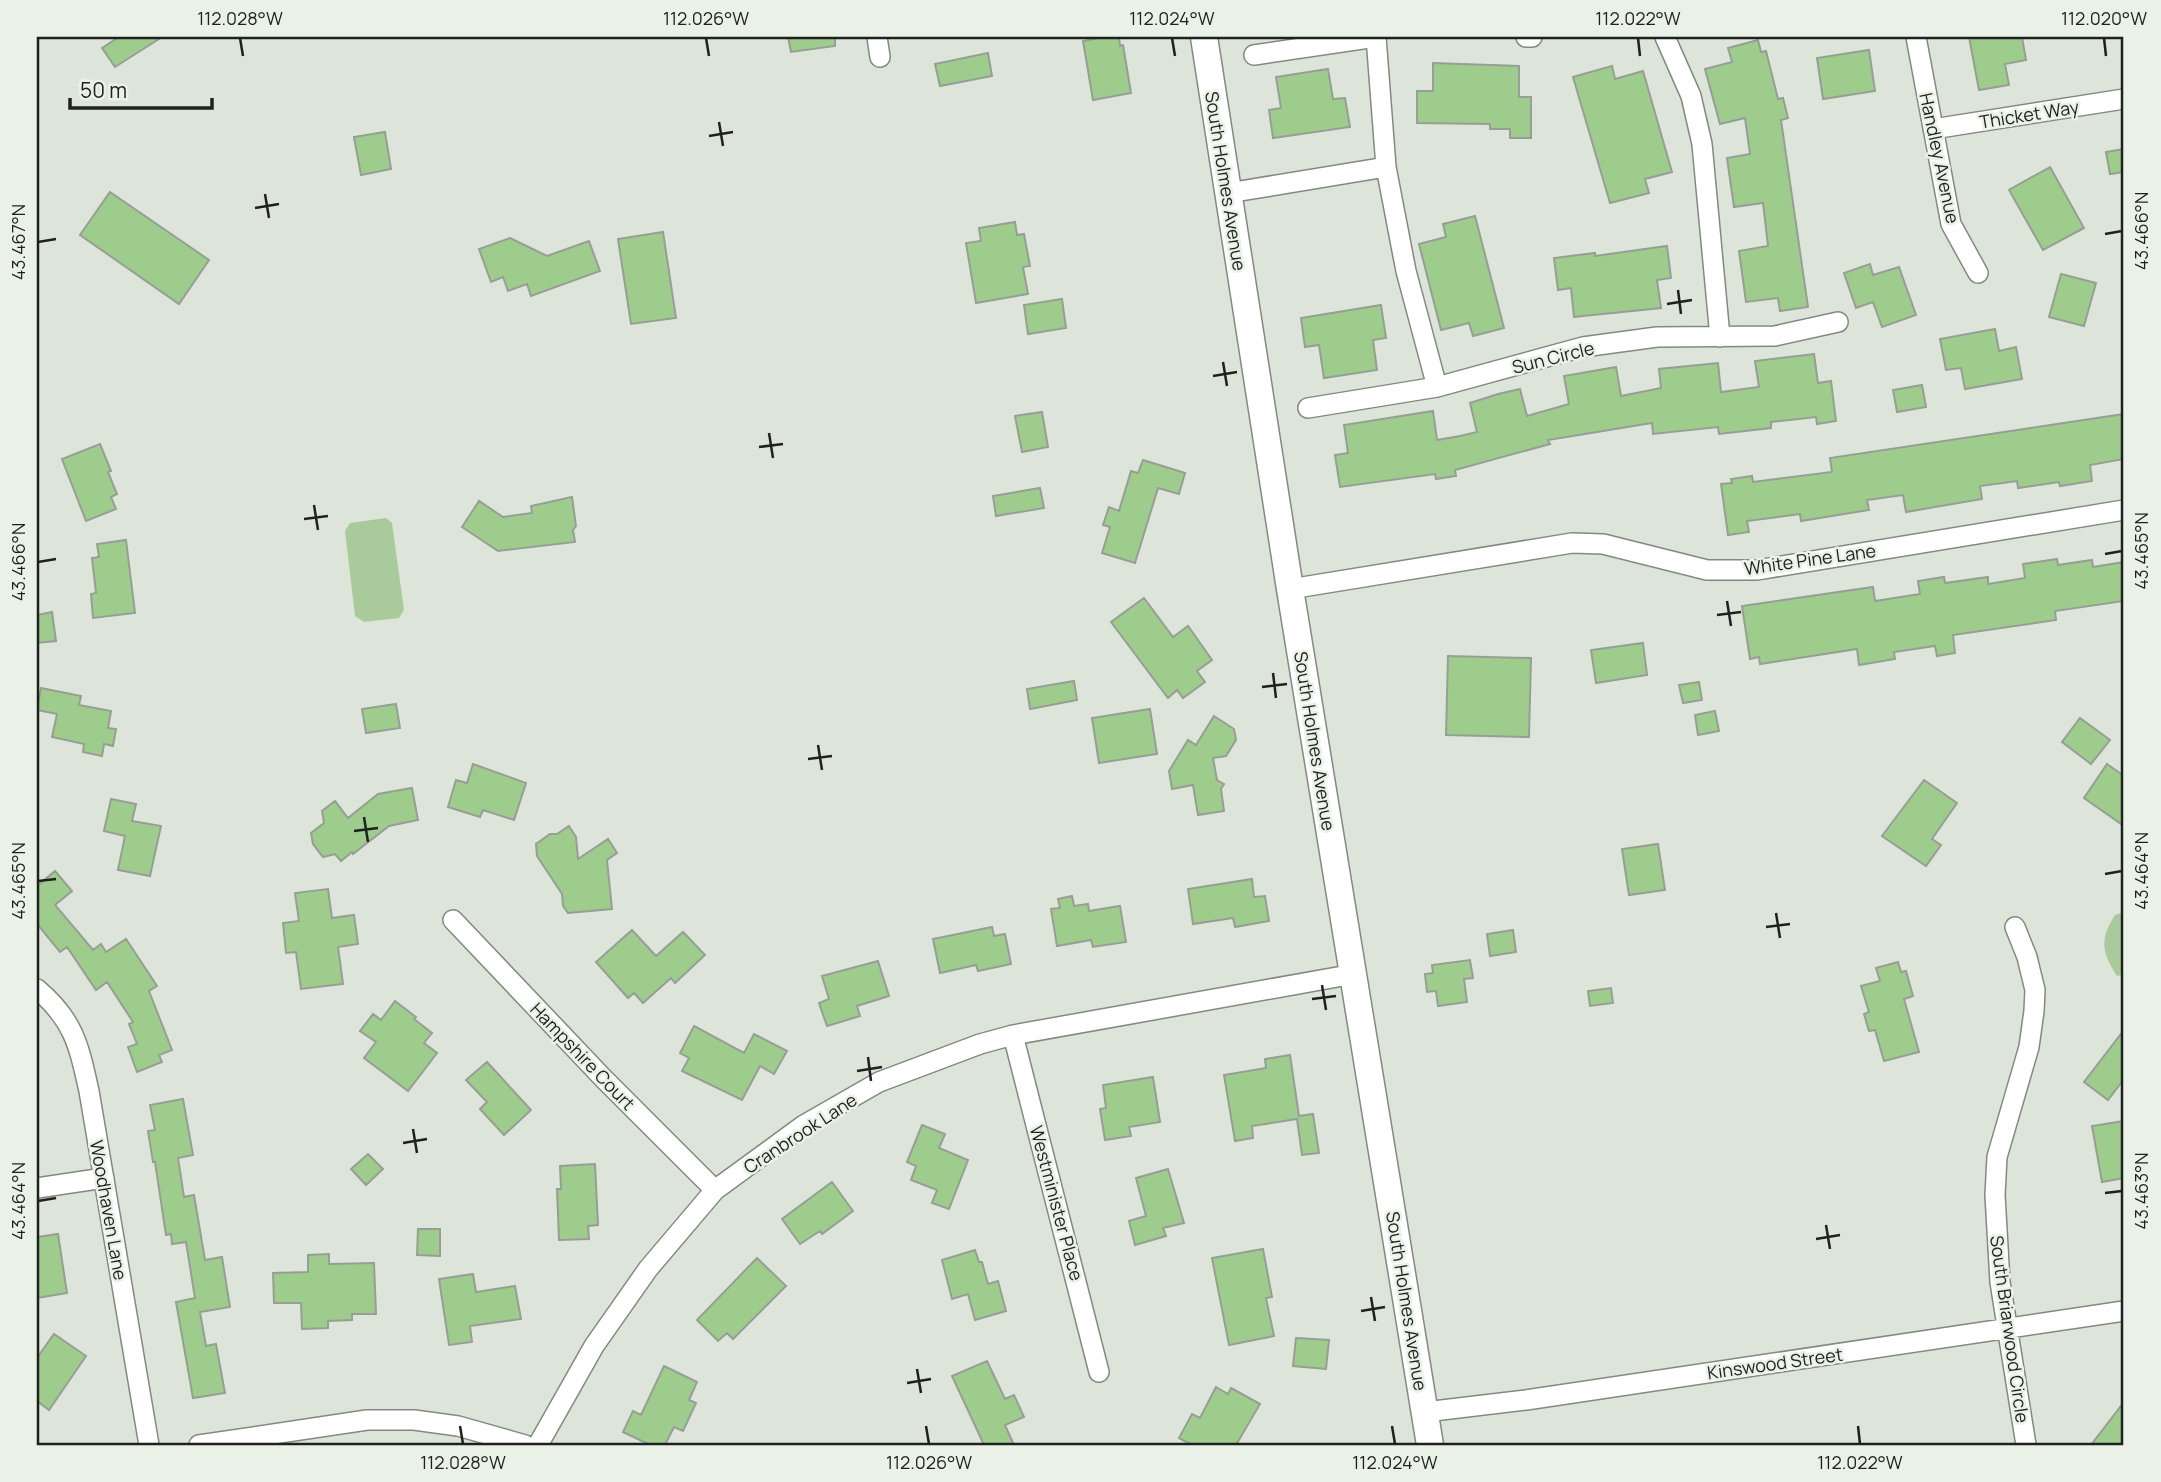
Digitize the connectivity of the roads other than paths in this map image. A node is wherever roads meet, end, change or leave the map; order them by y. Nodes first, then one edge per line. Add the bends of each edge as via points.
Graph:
1 (877, 37) edge
2 (1204, 37) edge
3 (1376, 37) edge
4 (1665, 37) edge
5 (1916, 37) edge
6 (1254, 55) dead end
7 (880, 57) dead end
8 (2124, 99) edge
9 (1933, 129) junction
10 (1386, 167) junction
11 (1228, 193) junction
12 (1978, 274) dead end
13 (1838, 322) dead end
14 (1720, 337) junction
15 (1437, 387) junction
16 (1308, 408) dead end
17 (2124, 510) edge
18 (1290, 589) junction
19 (453, 920) dead end
20 (2015, 927) dead end
21 (1354, 974) junction
22 (37, 989) edge
23 (1013, 1035) junction
24 (104, 1178) junction
25 (37, 1188) edge
26 (715, 1190) junction
27 (2124, 1311) edge
28 (2007, 1329) junction
29 (1099, 1372) dead end
30 (1425, 1412) junction
31 (149, 1445) edge
32 (199, 1445) edge
33 (525, 1445) edge
34 (537, 1445) edge
35 (1430, 1445) edge
36 (2026, 1445) edge

1 - 7 street
2 - 11 street, South Holmes Avenue
3 - 6 street
3 - 10 street
4 - 14 street via 1691,96 1702,144
5 - 9 street, Handley Avenue
8 - 9 street, Thicket Way
9 - 12 street, Handley Avenue via 1951,224
10 - 11 street
10 - 15 street via 1406,271
11 - 18 street, South Holmes Avenue
13 - 14 street, Sun Circle via 1775,336
14 - 15 street, Sun Circle via 1657,338 1583,347
15 - 16 street, Sun Circle
17 - 18 street, White Pine Lane via 1757,570 1707,570 1603,544 1572,543
18 - 21 street, South Holmes Avenue
19 - 26 street, Hampshire Court
20 - 28 street, South Briarwood Circle via 2035,990 2029,1047 1997,1157 2000,1282
21 - 23 street, Cranbrook Lane
21 - 30 street, South Holmes Avenue
22 - 24 street, Woodhaven Lane via 69,1024 78,1043
23 - 26 street, Cranbrook Lane via 879,1082 804,1125
23 - 29 street, Westminister Place
24 - 25 street
24 - 31 street, Woodhaven Lane
26 - 34 street, Cranbrook Lane via 648,1269 594,1346
27 - 28 street, Kinswood Street
28 - 30 street, Kinswood Street
28 - 36 street, South Briarwood Circle
30 - 35 street, South Holmes Avenue
32 - 33 street via 367,1420 458,1426

